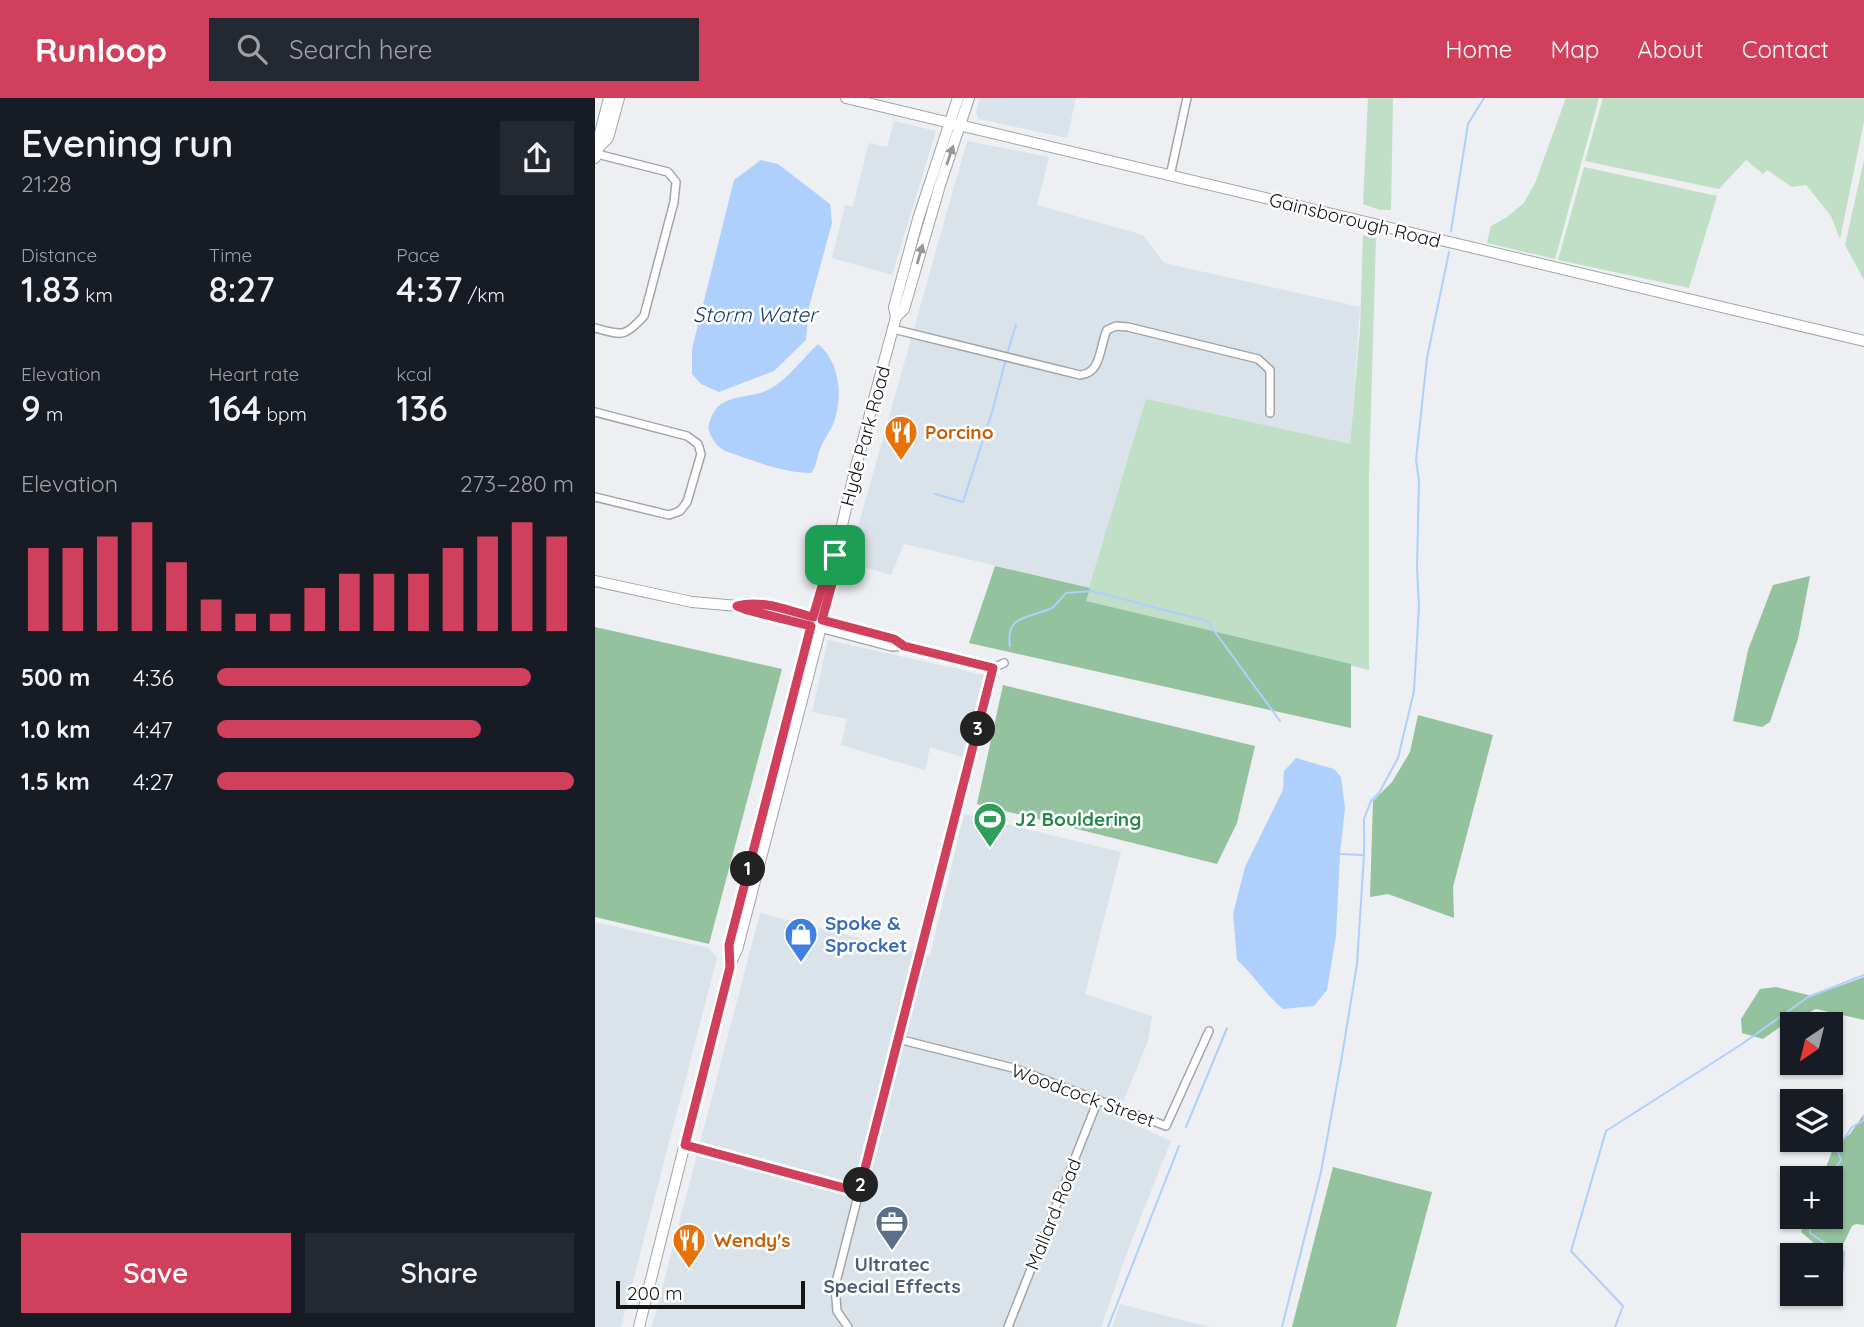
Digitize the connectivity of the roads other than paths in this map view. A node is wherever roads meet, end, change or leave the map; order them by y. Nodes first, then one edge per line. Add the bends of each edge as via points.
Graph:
1 (609, 98) edge
2 (619, 98) edge
3 (846, 98) edge
4 (958, 98) edge
5 (969, 98) edge
6 (1187, 98) edge
7 (955, 125) junction
8 (597, 153) edge
9 (1170, 176) junction
10 (595, 328) edge
11 (893, 329) junction
12 (1864, 341) edge
13 (595, 412) edge
14 (1270, 413) dead end
15 (595, 497) edge
16 (595, 581) edge
17 (816, 623) junction
18 (1004, 663) dead end
19 (993, 668) junction
20 (1209, 1031) dead end
21 (898, 1039) junction
22 (1098, 1100) junction
23 (685, 1145) junction
24 (859, 1192) junction
25 (639, 1327) edge
26 (848, 1327) edge
27 (1008, 1327) edge

1 - 8 main road
2 - 8 main road via 608,138
3 - 7 main road, Gainsborough Road
4 - 7 main road, Hyde Park Road
5 - 7 main road, Hyde Park Road
6 - 9 street
7 - 9 main road, Gainsborough Road
7 - 11 main road, Hyde Park Road via 905,266
8 - 10 street via 668,172 676,182 644,316 631,331 621,334
9 - 12 main road, Gainsborough Road
11 - 14 street via 1086,375 1094,369 1107,330 1128,327 1258,359 1270,370
11 - 17 main road, Hyde Park Road via 856,466 835,555 836,569
13 - 15 street via 687,436 698,444 701,454 680,511 669,515
16 - 17 main road via 692,602 758,604
17 - 19 street via 893,647
17 - 23 main road, Hyde Park Road
18 - 19 street
19 - 21 street
20 - 22 street, Woodcock Street via 1166,1126
21 - 22 street, Woodcock Street via 1013,1068
21 - 24 street
22 - 27 street, Mallard Road
23 - 24 street
23 - 25 main road, Hyde Park Road
24 - 26 street via 835,1286 837,1311

